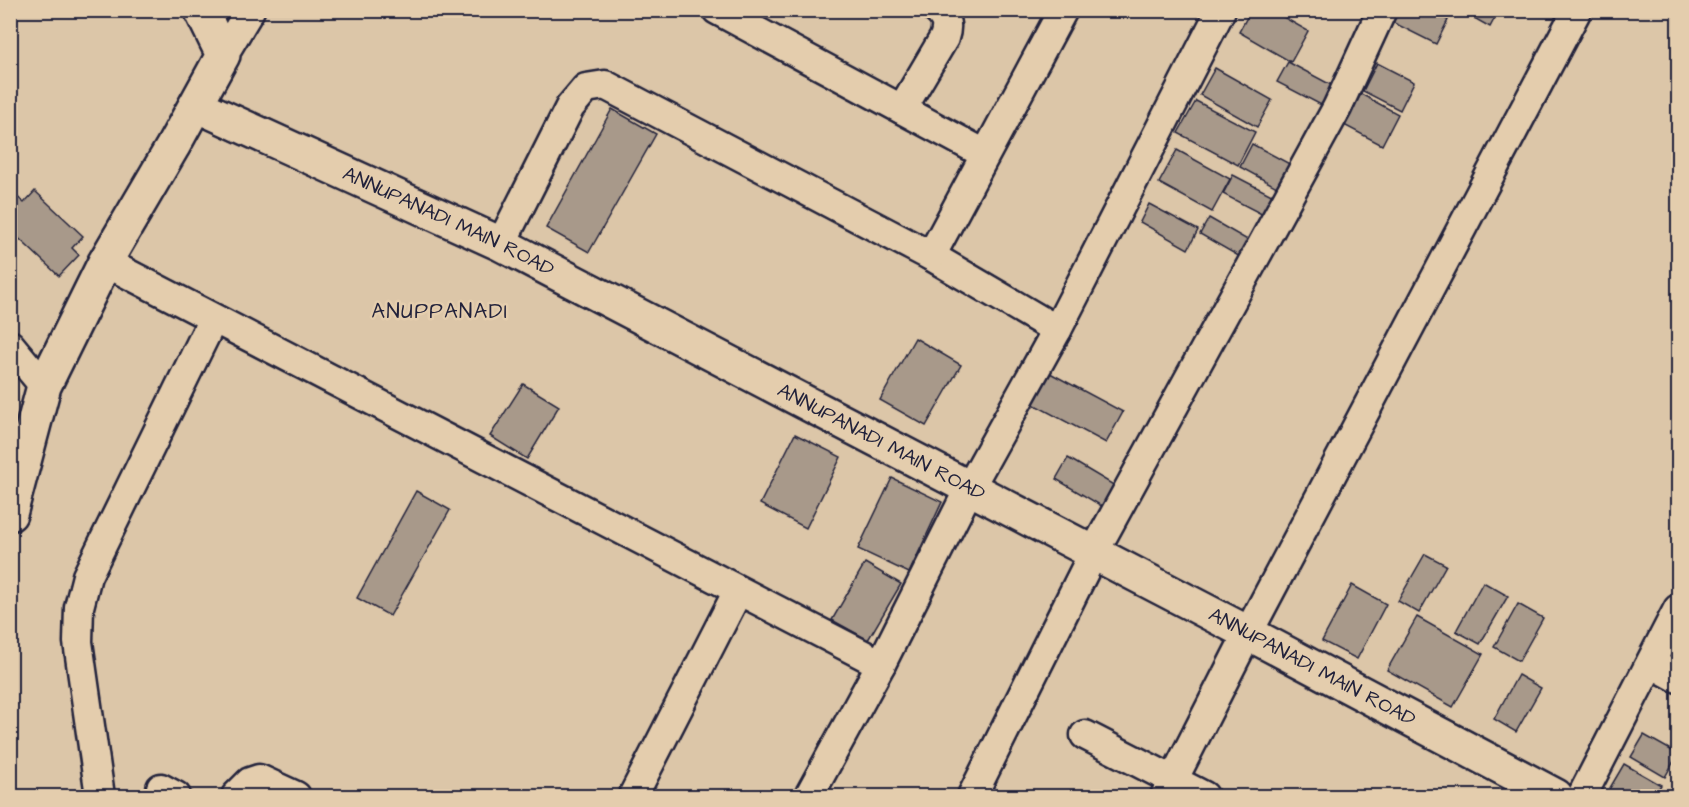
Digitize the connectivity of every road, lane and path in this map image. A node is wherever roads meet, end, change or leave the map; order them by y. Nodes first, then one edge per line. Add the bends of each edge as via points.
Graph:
1 (201, 10) edge
2 (250, 10) edge
3 (717, 10) edge
4 (936, 10) edge
5 (1062, 10) edge
6 (1221, 10) edge
7 (1382, 10) edge
8 (1577, 10) edge
9 (223, 55) junction
10 (196, 105) junction
11 (902, 109) junction
12 (985, 154) junction
13 (501, 244) junction
14 (931, 256) junction
15 (105, 262) junction
16 (213, 319) junction
17 (1057, 330) junction
18 (10, 345) edge
19 (44, 386) junction
20 (970, 488) junction
21 (11, 506) edge
22 (1094, 552) junction
23 (738, 591) junction
24 (1678, 609) edge
25 (1248, 633) junction
26 (1651, 663) junction
27 (881, 664) junction
28 (1678, 678) edge
29 (1085, 735) dead end
30 (1170, 788) edge
31 (100, 796) edge
32 (236, 796) edge
33 (296, 796) edge
34 (633, 796) edge
35 (809, 796) edge
36 (972, 796) edge
37 (1204, 796) edge
38 (1556, 796) edge
39 (1582, 796) edge

1 - 9 street
2 - 9 street
3 - 11 street
4 - 11 street via 947,27 944,38
5 - 12 street
6 - 17 street
7 - 22 street via 1337,108
8 - 25 street
9 - 10 street
10 - 13 street, ANNUPANADI MAIN ROAD
10 - 15 street
11 - 12 street
12 - 14 street
13 - 14 street via 570,107 586,88 606,85
13 - 20 street, ANNUPANADI MAIN ROAD
14 - 17 street
15 - 16 street
15 - 19 street
16 - 23 street
16 - 31 street via 87,576 79,607 78,642
17 - 20 street
18 - 19 street
19 - 21 street
20 - 22 street, ANNUPANADI MAIN ROAD
20 - 27 street
22 - 25 street, ANNUPANADI MAIN ROAD
22 - 36 street
23 - 27 street
23 - 34 street
24 - 26 street
25 - 30 street
25 - 38 street, ANNUPANADI MAIN ROAD
26 - 28 street
26 - 39 street
27 - 35 street
29 - 30 street
30 - 37 street
32 - 33 street via 259,779

